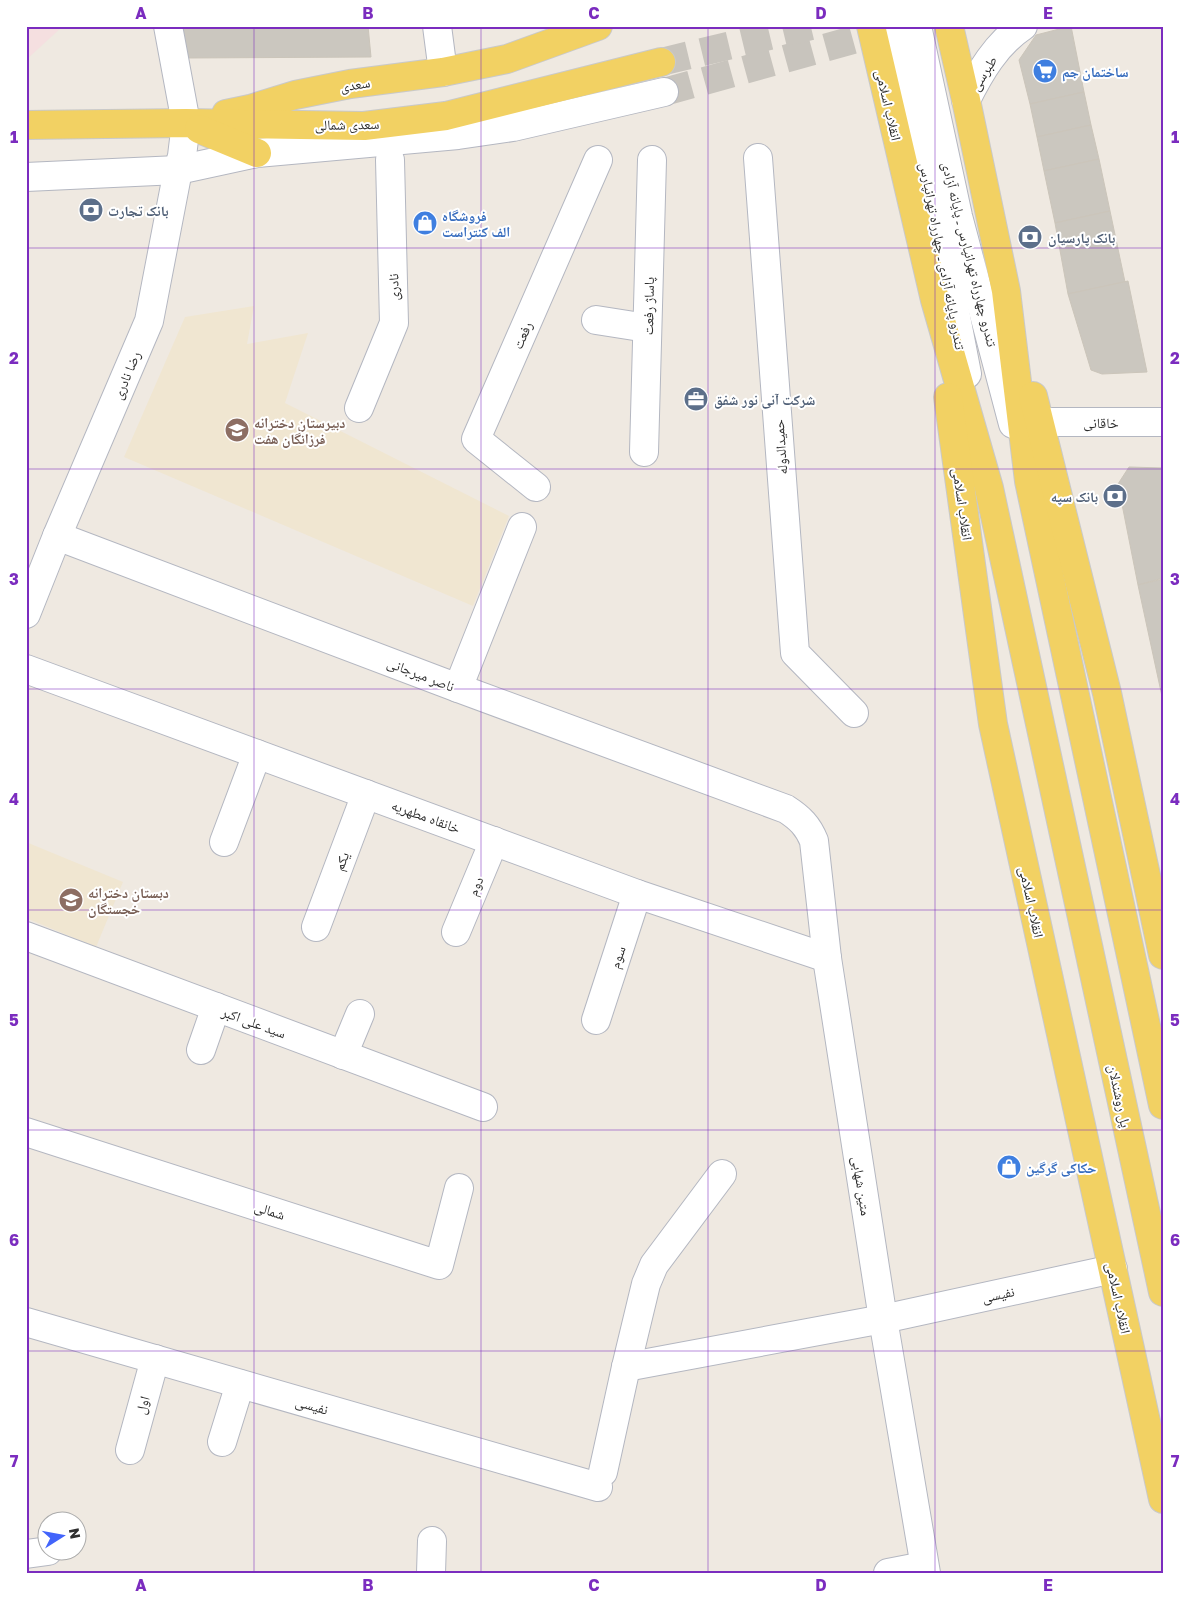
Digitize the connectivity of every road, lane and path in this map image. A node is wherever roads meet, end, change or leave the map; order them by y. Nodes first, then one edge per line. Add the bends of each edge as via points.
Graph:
1 (168, 26) edge
2 (437, 26) edge
3 (598, 26) edge
4 (871, 26) edge
5 (893, 26) edge
6 (917, 26) edge
7 (949, 26) edge
8 (1023, 26) edge
9 (661, 62) tunnel mouth
10 (443, 72) junction
11 (664, 92) tunnel mouth
12 (966, 100) junction
13 (186, 123) junction
14 (26, 125) edge
15 (257, 153) junction
16 (758, 158) dead end
17 (390, 160) dead end
18 (598, 160) dead end
19 (652, 160) dead end
20 (178, 170) junction
21 (26, 177) edge
22 (1006, 291) junction
23 (935, 300) junction
24 (596, 320) dead end
25 (647, 328) junction
26 (359, 408) dead end
27 (1040, 422) junction
28 (1163, 422) edge
29 (644, 452) dead end
30 (1029, 481) junction
31 (536, 487) dead end
32 (988, 488) junction
33 (522, 527) dead end
34 (57, 536) junction
35 (26, 614) edge
36 (26, 669) edge
37 (458, 688) junction
38 (854, 713) dead end
39 (257, 754) junction
40 (366, 794) junction
41 (786, 809) joint
42 (494, 841) junction
43 (224, 842) dead end
44 (637, 894) junction
45 (1077, 899) joint
46 (316, 927) dead end
47 (456, 932) dead end
48 (26, 936) edge
49 (1162, 944) edge
50 (827, 958) junction
51 (216, 1007) junction
52 (360, 1014) dead end
53 (596, 1020) dead end
54 (201, 1050) dead end
55 (343, 1054) junction
56 (1163, 1105) edge
57 (482, 1107) dead end
58 (26, 1132) edge
59 (722, 1174) dead end
60 (460, 1188) dead end
61 (1113, 1268) junction
62 (1163, 1292) edge
63 (883, 1319) junction
64 (26, 1322) edge
65 (155, 1359) junction
66 (626, 1367) junction
67 (1136, 1378) junction
68 (240, 1384) junction
69 (1163, 1400) edge
70 (222, 1442) dead end
71 (130, 1450) dead end
72 (1163, 1498) edge
73 (432, 1541) dead end
74 (925, 1569) edge
75 (431, 1573) edge
76 (888, 1573) edge

1 - 13 street, رضا نادری
2 - 10 street
3 - 10 main road, سعدی via 507,59
4 - 23 main road, انقلاب اسلامی
5 - 32 street, تندرو پایانه آزادی ـ چهارراه تهرانپارس via 939,228
6 - 30 street, تندرو چهارراه تهرانپارس ـ پایانه آزادی via 958,216
7 - 12 main road
8 - 12 street, طبرسی via 987,60
9 - 13 main road, سعدی شمالی via 446,116 364,126
10 - 13 main road, سعدی via 350,84
11 - 15 street via 513,127
12 - 22 main road
13 - 14 main road, سعدی شمالی
13 - 15 main road
13 - 20 street, رضا نادری
15 - 20 street
16 - 38 street, حمیدالدوله via 795,653
17 - 26 street, نادری via 394,323
18 - 31 street, رفعت via 476,439
19 - 25 street, پاساژ رفعت
20 - 21 street
20 - 34 street, رضا نادری via 149,321
22 - 27 main road
22 - 30 main road
23 - 32 main road, انقلاب اسلامی
23 - 61 main road, انقلاب اسلامی via 993,724
24 - 25 street
25 - 29 street, پاساژ رفعت
27 - 28 street, خاقانی
27 - 49 main road via 1106,693
30 - 56 main road
32 - 45 main road, انقلاب اسلامی
33 - 37 street
34 - 35 street, رضا نادری
34 - 37 street, ناصر میرجانی
36 - 39 street, خانقاه مطهریه
37 - 41 street, ناصر میرجانی
39 - 40 street, خانقاه مطهریه
39 - 43 street
40 - 42 street, خانقاه مطهریه
40 - 46 street, یکم
41 - 50 street, متین شهابی via 808,827 814,841
42 - 44 street, خانقاه مطهریه
42 - 47 street, دوم
44 - 50 street, خانقاه مطهریه
44 - 53 street, سوم
45 - 62 main road, پل روشندلان
48 - 51 street, سید علی اکبر
50 - 63 street, متین شهابی
51 - 54 street
51 - 55 street, سید علی اکبر
52 - 55 street
55 - 57 street, سید علی اکبر
58 - 60 street, شمالی via 439,1264
59 - 66 street, نفیسی via 654,1265 646,1284
61 - 63 street, نفیسی
61 - 67 main road, انقلاب اسلامی
63 - 66 street, نفیسی
63 - 74 street, متین شهابی
64 - 65 street, نفیسی
65 - 68 street, نفیسی
65 - 71 street, اول
66 - 68 street, نفیسی via 601,1480
67 - 69 main road
67 - 72 main road, انقلاب اسلامی
68 - 70 street
73 - 75 street
74 - 76 street

